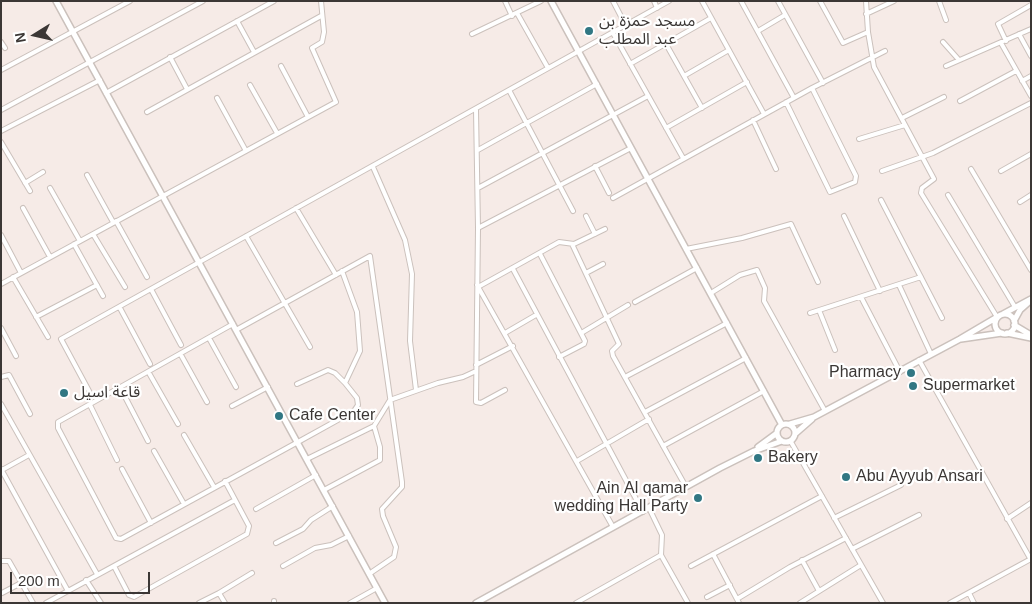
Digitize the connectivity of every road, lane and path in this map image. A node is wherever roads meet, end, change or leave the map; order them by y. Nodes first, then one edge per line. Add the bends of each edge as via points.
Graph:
1 (56, 1) edge
2 (130, 1) edge
3 (203, 1) edge
4 (274, 1) edge
5 (321, 1) edge
6 (505, 1) edge
7 (541, 1) edge
8 (551, 1) edge
9 (613, 1) edge
10 (654, 1) edge
11 (670, 1) edge
12 (702, 1) edge
13 (741, 1) edge
14 (778, 1) edge
15 (820, 1) edge
16 (866, 1) edge
17 (894, 1) edge
18 (939, 1) edge
19 (1031, 5) edge
20 (657, 8) junction
21 (517, 13) junction
22 (866, 14) junction
23 (785, 15) junction
24 (321, 16) junction
25 (512, 16) junction
26 (711, 18) junction
27 (946, 20) dead end
28 (237, 21) junction
29 (626, 26) junction
30 (1031, 29) edge
31 (758, 31) junction
32 (74, 32) junction
33 (868, 32) junction
34 (613, 33) junction
35 (472, 34) dead end
36 (1019, 34) junction
37 (1006, 41) junction
38 (1, 42) edge
39 (943, 42) dead end
40 (1001, 43) junction
41 (666, 44) junction
42 (5, 48) dead end
43 (729, 50) junction
44 (578, 51) junction
45 (885, 51) dead end
46 (254, 52) junction
47 (1031, 56) edge
48 (170, 57) junction
49 (871, 57) junction
50 (959, 60) junction
51 (90, 63) junction
52 (630, 64) junction
53 (281, 66) dead end
54 (946, 66) dead end
55 (548, 68) junction
56 (1, 70) edge
57 (1016, 71) junction
58 (684, 76) junction
59 (1031, 76) edge
60 (100, 80) junction
61 (1022, 81) junction
62 (747, 82) junction
63 (823, 83) junction
64 (597, 84) junction
65 (250, 85) dead end
66 (812, 88) junction
67 (187, 89) junction
68 (509, 90) junction
69 (106, 93) junction
70 (648, 96) junction
71 (1031, 96) edge
72 (944, 97) dead end
73 (217, 98) dead end
74 (794, 98) junction
75 (960, 101) dead end
76 (786, 102) junction
77 (1031, 103) edge
78 (702, 108) junction
79 (1, 110) edge
80 (476, 110) junction
81 (147, 112) dead end
82 (764, 114) junction
83 (614, 116) junction
84 (308, 117) junction
85 (902, 118) junction
86 (753, 120) junction
87 (527, 123) junction
88 (905, 125) junction
89 (666, 128) junction
90 (1, 132) edge
91 (277, 133) junction
92 (859, 139) dead end
93 (1, 142) edge
94 (631, 148) junction
95 (478, 150) junction
96 (246, 151) junction
97 (544, 154) junction
98 (1031, 154) edge
99 (924, 157) junction
100 (683, 158) junction
101 (595, 166) junction
102 (373, 167) junction
103 (776, 169) dead end
104 (970, 169) dead end
105 (882, 171) dead end
106 (1001, 171) dead end
107 (43, 172) dead end
108 (87, 175) dead end
109 (647, 178) junction
110 (25, 183) junction
111 (560, 185) junction
112 (50, 188) dead end
113 (478, 188) junction
114 (30, 191) dead end
115 (609, 193) dead end
116 (163, 195) junction
117 (948, 195) dead end
118 (1031, 195) edge
119 (613, 198) dead end
120 (881, 200) dead end
121 (1020, 202) dead end
122 (23, 208) dead end
123 (296, 208) junction
124 (573, 211) dead end
125 (586, 216) dead end
126 (844, 216) dead end
127 (115, 222) junction
128 (478, 228) junction
129 (605, 229) dead end
130 (93, 234) junction
131 (594, 234) junction
132 (1, 235) edge
133 (246, 236) junction
134 (80, 241) junction
135 (74, 244) junction
136 (572, 244) junction
137 (686, 249) junction
138 (540, 254) junction
139 (50, 257) junction
140 (200, 263) junction
141 (603, 264) dead end
142 (697, 268) junction
143 (513, 270) junction
144 (1031, 270) edge
145 (342, 271) junction
146 (21, 273) junction
147 (586, 273) junction
148 (336, 275) junction
149 (146, 277) dead end
150 (13, 278) junction
151 (920, 278) junction
152 (818, 282) dead end
153 (1, 284) edge
154 (96, 285) junction
155 (899, 285) junction
156 (477, 286) junction
157 (126, 288) dead end
158 (152, 291) junction
159 (880, 291) junction
160 (711, 293) junction
161 (103, 296) dead end
162 (861, 297) junction
163 (1031, 299) edge
164 (635, 302) dead end
165 (286, 304) junction
166 (628, 305) dead end
167 (1015, 307) junction
168 (120, 308) junction
169 (819, 310) junction
170 (810, 313) dead end
171 (536, 315) junction
172 (999, 316) junction
173 (607, 317) junction
174 (36, 318) junction
175 (942, 318) dead end
176 (727, 322) junction
177 (1014, 323) junction
178 (235, 327) junction
179 (1, 328) edge
180 (583, 332) junction
181 (506, 333) junction
182 (1004, 333) junction
183 (48, 337) dead end
184 (1031, 337) edge
185 (209, 338) junction
186 (960, 340) junction
187 (181, 345) dead end
188 (513, 346) junction
189 (310, 348) dead end
190 (836, 350) dead end
191 (181, 354) junction
192 (931, 354) junction
193 (16, 356) dead end
194 (559, 357) junction
195 (746, 358) junction
196 (919, 360) junction
197 (150, 364) dead end
198 (476, 365) junction
199 (476, 370) junction
200 (900, 372) junction
201 (149, 373) junction
202 (1, 377) edge
203 (625, 377) junction
204 (345, 383) junction
205 (297, 384) dead end
206 (236, 387) dead end
207 (268, 388) junction
208 (121, 389) junction
209 (416, 390) junction
210 (505, 390) dead end
211 (89, 391) dead end
212 (764, 391) junction
213 (390, 400) junction
214 (206, 402) dead end
215 (1, 404) edge
216 (90, 405) junction
217 (232, 406) dead end
218 (825, 411) junction
219 (644, 412) junction
220 (30, 414) dead end
221 (814, 417) junction
222 (649, 420) junction
223 (178, 424) dead end
224 (790, 424) junction
225 (782, 425) junction
226 (374, 426) junction
227 (777, 433) junction
228 (796, 433) junction
229 (184, 435) dead end
230 (148, 441) dead end
231 (782, 441) junction
232 (298, 442) junction
233 (791, 442) junction
234 (606, 444) junction
235 (663, 446) junction
236 (154, 451) dead end
237 (754, 451) junction
238 (29, 454) junction
239 (307, 459) junction
240 (117, 460) dead end
241 (577, 461) junction
242 (122, 469) dead end
243 (2, 470) edge
244 (316, 475) junction
245 (225, 481) junction
246 (901, 485) dead end
247 (214, 487) junction
248 (686, 487) junction
249 (324, 490) junction
250 (822, 496) junction
251 (235, 500) junction
252 (184, 504) junction
253 (1031, 504) edge
254 (333, 506) junction
255 (649, 508) junction
256 (256, 509) dead end
257 (643, 512) junction
258 (919, 515) dead end
259 (834, 518) junction
260 (1007, 519) junction
261 (151, 522) junction
262 (613, 528) junction
263 (348, 536) junction
264 (846, 538) junction
265 (276, 544) dead end
266 (852, 549) junction
267 (713, 554) junction
268 (661, 555) junction
269 (802, 560) junction
270 (1031, 560) edge
271 (1, 561) edge
272 (861, 565) junction
273 (114, 566) junction
274 (283, 566) dead end
275 (691, 566) dead end
276 (252, 573) dead end
277 (97, 574) junction
278 (369, 574) junction
279 (86, 580) junction
280 (21, 583) junction
281 (730, 585) junction
282 (377, 588) junction
283 (68, 591) junction
284 (819, 591) junction
285 (219, 592) junction
286 (2, 593) edge
287 (969, 593) junction
288 (708, 597) dead end
289 (54, 601) edge
290 (738, 601) edge
291 (881, 602) edge
292 (33, 603) edge
293 (46, 603) edge
294 (100, 603) edge
295 (199, 603) edge
296 (225, 603) edge
297 (350, 603) edge
298 (385, 603) edge
299 (476, 603) edge
300 (576, 603) edge
301 (688, 603) edge
302 (800, 603) edge
303 (950, 603) edge
304 (974, 603) edge

1 - 32 street
2 - 32 street
3 - 51 street
4 - 28 street
5 - 24 street
6 - 25 street
7 - 21 street
8 - 44 street
9 - 29 street
10 - 20 street
11 - 20 street
12 - 26 street
13 - 31 street
14 - 23 street
15 - 33 street via 842,43
16 - 22 street
17 - 22 street
18 - 27 street
19 - 37 street via 998,24
20 - 29 street
21 - 25 street
21 - 55 street
22 - 33 street
23 - 31 street
23 - 63 street
24 - 46 street
24 - 84 street via 322,42 312,48 336,102
25 - 35 street
26 - 41 street
26 - 43 street
28 - 46 street
28 - 48 street
29 - 34 street
30 - 36 street
31 - 74 street
32 - 51 street
32 - 56 street
33 - 49 street
34 - 44 street
34 - 52 street
36 - 37 street
36 - 47 street
37 - 40 street
38 - 42 street
39 - 50 street
40 - 50 street
40 - 57 street
41 - 52 street
41 - 58 street
43 - 58 street
43 - 62 street
44 - 55 street
44 - 64 street
45 - 49 street
46 - 67 street
48 - 67 street
48 - 69 street
49 - 63 street
49 - 85 street
50 - 54 street
51 - 60 street
51 - 79 street
52 - 70 street
53 - 84 street
55 - 68 street
57 - 61 street
57 - 75 street
58 - 78 street
59 - 61 street
60 - 69 street
60 - 90 street
61 - 71 street
62 - 78 street
62 - 82 street
63 - 66 street
64 - 83 street
64 - 87 street
65 - 91 street
66 - 74 street
66 - 76 street via 856,176 855,182 830,192
67 - 81 street
68 - 80 street
68 - 87 street
69 - 116 street
70 - 83 street
70 - 89 street
72 - 85 street
73 - 96 street
74 - 76 street
76 - 82 street
77 - 99 street
78 - 89 street
80 - 95 street
80 - 102 street
82 - 86 street
83 - 94 street
83 - 97 street
84 - 91 street
85 - 88 street
86 - 100 street
86 - 103 street
87 - 95 street
87 - 97 street
88 - 92 street
88 - 99 street
89 - 100 street
91 - 96 street
93 - 110 street
94 - 101 street
94 - 109 street
95 - 113 street
96 - 116 street
97 - 111 street
97 - 113 street
98 - 106 street
99 - 105 street
99 - 172 street via 934,179 922,188 921,193
100 - 109 street
101 - 111 street
101 - 115 street
102 - 123 street
102 - 209 street via 405,240 412,274 410,341
104 - 144 street
107 - 110 street
108 - 127 street
109 - 119 street
109 - 137 street
110 - 114 street
111 - 124 street
111 - 128 street
112 - 134 street
113 - 128 street
116 - 127 street
116 - 140 street
117 - 167 street
118 - 121 street
120 - 151 street
122 - 139 street
123 - 133 street
123 - 148 street
125 - 131 street
126 - 159 street
127 - 130 street
127 - 149 street
128 - 156 street
129 - 131 street
130 - 134 street
130 - 157 street
131 - 136 street
132 - 146 street
133 - 140 street
133 - 165 street
134 - 135 street
135 - 139 street
135 - 154 street
136 - 138 street via 562,242
136 - 147 street
137 - 142 street
137 - 152 street via 790,224
138 - 143 street
138 - 180 street
139 - 146 street
140 - 158 street
140 - 178 street
141 - 147 street
142 - 160 street
142 - 164 street
143 - 156 street
143 - 171 street
145 - 148 street
145 - 204 street via 357,312 360,351
145 - 213 street via 370,256
146 - 150 street
147 - 173 street
148 - 165 street
150 - 153 street
150 - 174 street
151 - 155 street
151 - 175 street
154 - 161 street
154 - 174 street
155 - 159 street
155 - 192 street
156 - 181 street
156 - 198 street
158 - 168 street
158 - 187 street
159 - 162 street
160 - 176 street
160 - 218 street via 740,275 757,270 765,288 764,301
162 - 169 street
162 - 200 street
163 - 167 street
163 - 177 street via 1020,310
165 - 178 street
165 - 189 street
166 - 173 street
167 - 172 street
168 - 197 street
168 - 211 street via 61,339
169 - 170 street
169 - 190 street
171 - 181 street
171 - 194 street
172 - 177 street via 1010,315
172 - 182 street via 995,326
172 - 186 street
173 - 180 street
173 - 203 street via 619,344 612,354
174 - 183 street
176 - 195 street
176 - 203 street
177 - 182 street
177 - 184 street
178 - 185 street
178 - 207 street
179 - 193 street
180 - 194 street via 585,342
181 - 188 street
182 - 184 street
182 - 186 street
185 - 191 street
185 - 206 street
186 - 192 street
188 - 198 street
188 - 241 street
191 - 201 street
191 - 214 street
192 - 196 street
194 - 234 street
195 - 212 street
195 - 219 street
196 - 200 street
196 - 260 street
198 - 199 street
199 - 209 street
199 - 210 street via 477,403
200 - 218 street
201 - 208 street
201 - 223 street
202 - 220 street via 9,375
203 - 219 street
204 - 205 street via 335,372 328,370
204 - 232 street via 357,398 358,405 354,411
207 - 217 street
207 - 232 street
208 - 216 street
208 - 230 street
209 - 213 street
212 - 225 street
212 - 235 street
213 - 226 street
213 - 278 street via 402,487 382,512 396,550 392,560
215 - 238 street
216 - 240 street
216 - 261 street via 58,422 60,431 116,538 122,539
218 - 221 street
219 - 222 street
221 - 224 street
221 - 228 street
222 - 234 street
222 - 235 street
224 - 225 street
224 - 228 street
225 - 227 street
226 - 239 street
226 - 249 street via 380,460
227 - 231 street
227 - 237 street
228 - 233 street
229 - 247 street
231 - 233 street
231 - 237 street
232 - 239 street
232 - 245 street
233 - 250 street
234 - 241 street
234 - 257 street
235 - 248 street
236 - 252 street
237 - 248 street
238 - 243 street
238 - 277 street
239 - 244 street
241 - 262 street
242 - 261 street
243 - 283 street
244 - 249 street
244 - 256 street
245 - 247 street
245 - 251 street
246 - 259 street
247 - 252 street
248 - 255 street
249 - 254 street
250 - 259 street
250 - 267 street
251 - 273 street
251 - 273 street via 250,529 247,534 138,595 129,595
252 - 261 street
253 - 260 street
254 - 263 street
254 - 265 street
255 - 257 street
255 - 268 street via 662,535
257 - 262 street
258 - 266 street
259 - 264 street
260 - 270 street
262 - 299 street
263 - 274 street via 331,545 315,548
263 - 278 street
264 - 266 street
264 - 269 street
266 - 272 street
267 - 275 street
267 - 281 street
268 - 300 street
268 - 301 street
269 - 284 street
269 - 290 street
270 - 287 street
271 - 280 street via 9,561
272 - 284 street
272 - 291 street
273 - 277 street
276 - 285 street
277 - 279 street
278 - 282 street
279 - 283 street
279 - 294 street
280 - 286 street
280 - 292 street
281 - 288 street
281 - 290 street
282 - 297 street
282 - 298 street
283 - 289 street
284 - 302 street
285 - 295 street
285 - 296 street
287 - 303 street
287 - 304 street
289 - 293 street

